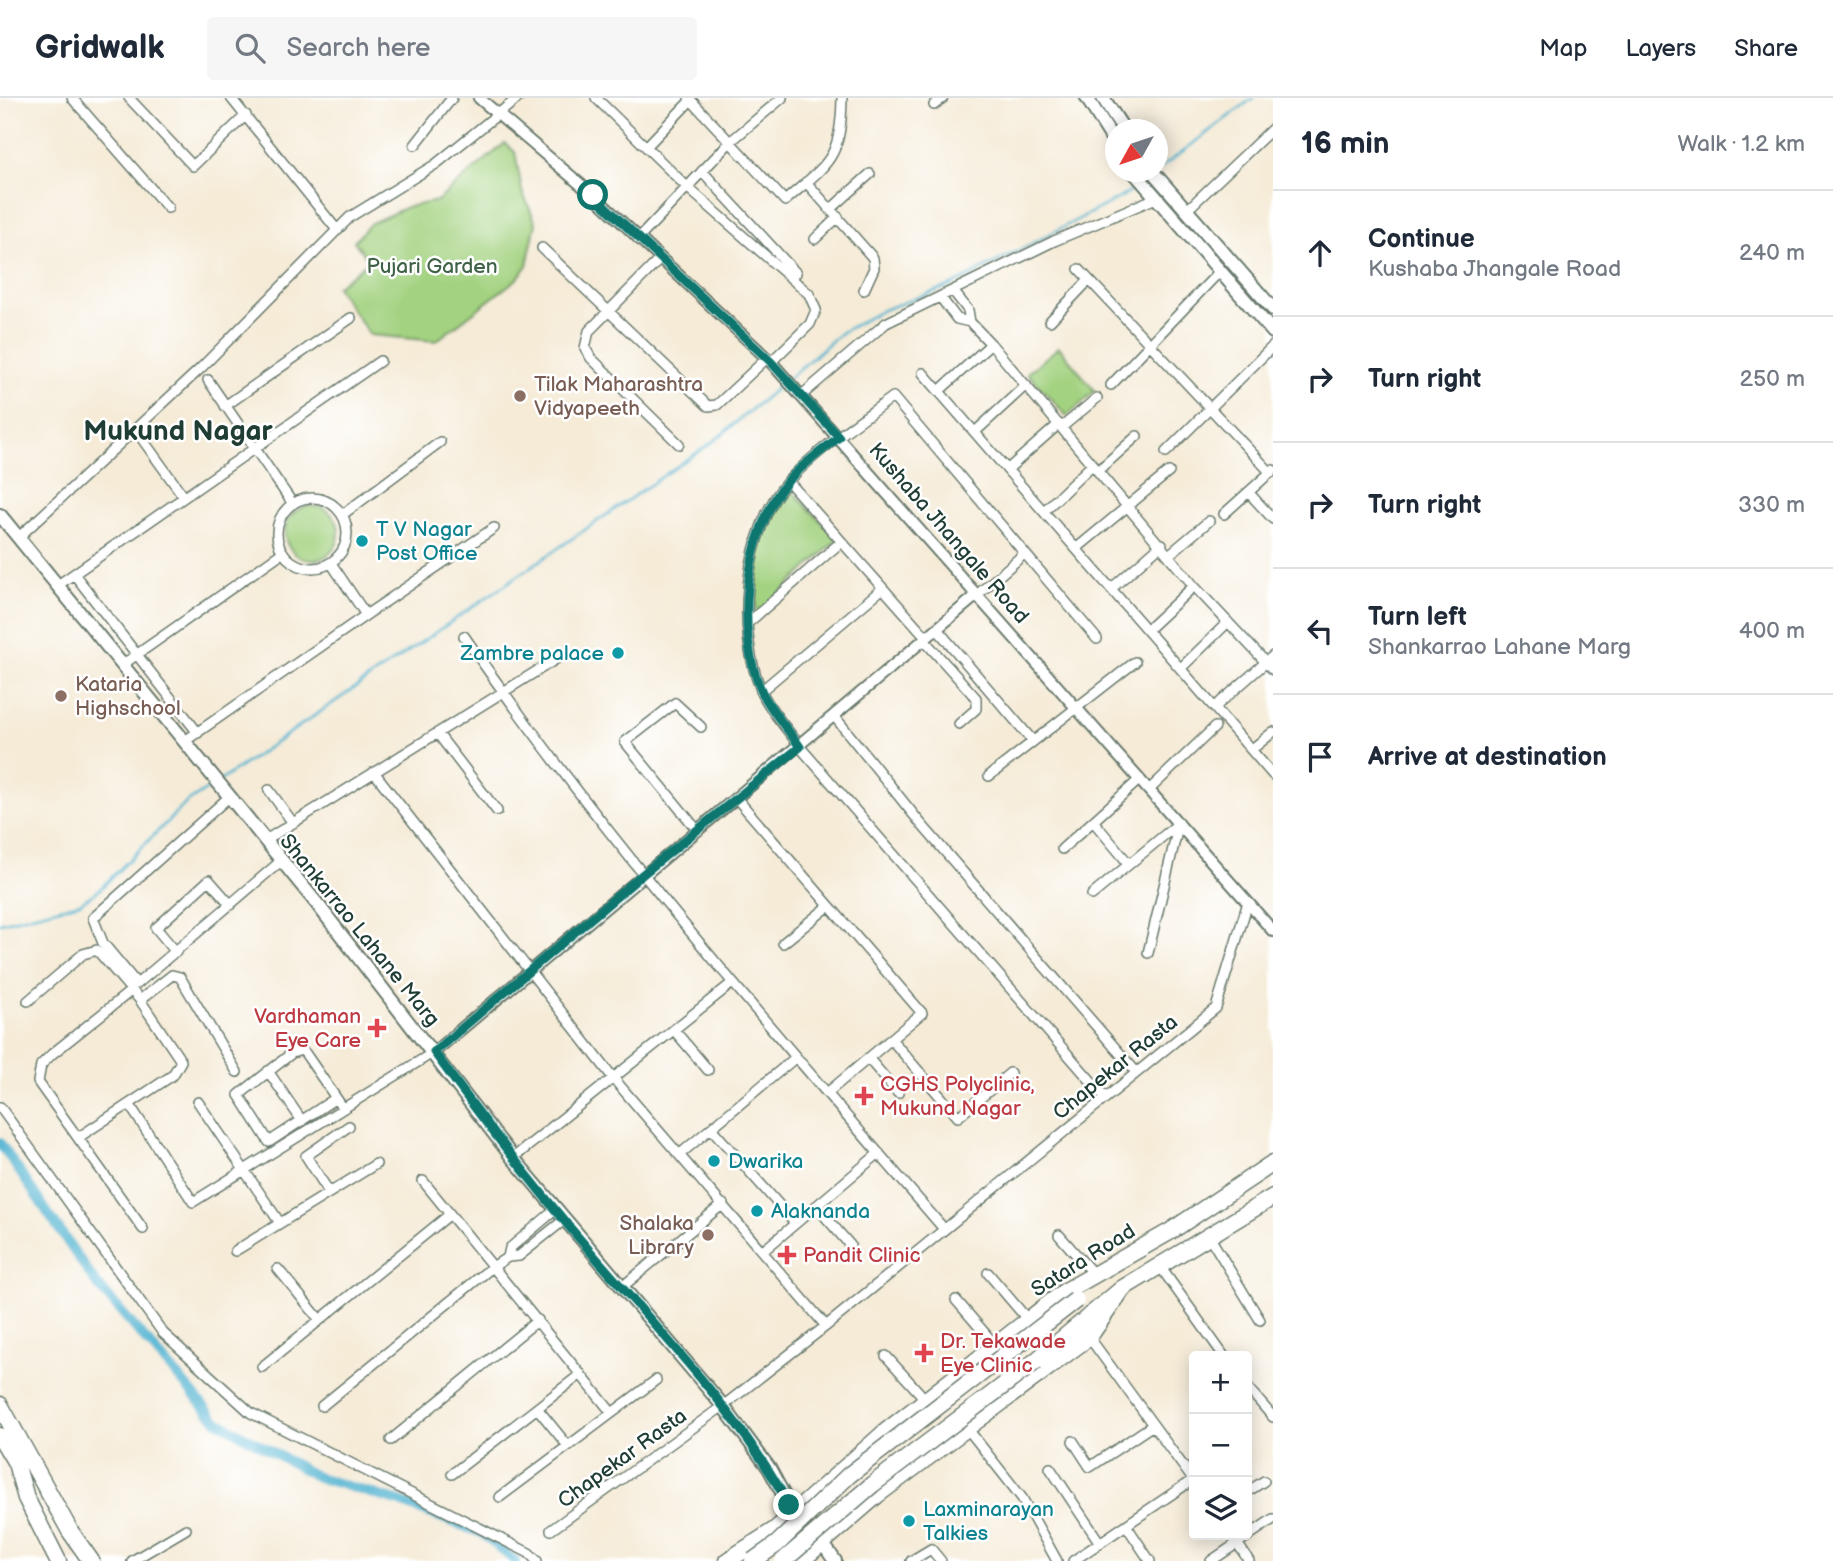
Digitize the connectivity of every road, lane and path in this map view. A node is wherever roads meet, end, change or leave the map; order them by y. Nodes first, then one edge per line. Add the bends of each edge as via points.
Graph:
1 (72, 98) edge
2 (130, 98) edge
3 (231, 98) edge
4 (452, 98) edge
5 (479, 98) edge
6 (517, 98) edge
7 (782, 98) edge
8 (842, 98) edge
9 (943, 98) edge
10 (1087, 98) edge
11 (1103, 98) edge
12 (690, 99) edge
13 (603, 100) edge
14 (934, 105) dead end
15 (499, 114) junction
16 (246, 115) junction
17 (1117, 119) edge
18 (1105, 127) edge
19 (1273, 128) edge
20 (730, 142) junction
21 (415, 145) dead end
22 (646, 147) junction
23 (702, 171) junction
24 (870, 174) dead end
25 (806, 182) junction
26 (1143, 182) edge
27 (1162, 182) edge
28 (687, 187) junction
29 (1153, 194) junction
30 (168, 208) dead end
31 (831, 209) junction
32 (1187, 210) junction
33 (838, 217) junction
34 (337, 230) junction
35 (638, 239) junction
36 (815, 239) dead end
37 (542, 248) dead end
38 (660, 259) junction
39 (1079, 269) dead end
40 (1220, 271) junction
41 (796, 272) dead end
42 (1089, 280) junction
43 (864, 290) dead end
44 (954, 292) junction
45 (941, 298) junction
46 (1273, 309) edge
47 (609, 311) junction
48 (351, 318) dead end
49 (1050, 321) dead end
50 (970, 322) junction
51 (1273, 332) edge
52 (990, 344) junction
53 (1151, 344) junction
54 (1273, 346) edge
55 (380, 361) dead end
56 (772, 362) junction
57 (923, 373) dead end
58 (208, 380) dead end
59 (1026, 385) junction
60 (1111, 385) dead end
61 (939, 391) junction
62 (799, 392) junction
63 (1097, 398) dead end
64 (225, 406) junction
65 (1209, 410) junction
66 (1061, 425) junction
67 (135, 429) junction
68 (975, 432) junction
69 (1137, 436) dead end
70 (839, 437) junction
71 (440, 442) dead end
72 (679, 444) dead end
73 (255, 448) junction
74 (1166, 452) dead end
75 (1096, 467) junction
76 (1008, 469) junction
77 (1272, 471) edge
78 (1169, 472) dead end
79 (788, 481) junction
80 (1249, 493) junction
81 (184, 497) junction
82 (293, 504) junction
83 (1129, 505) junction
84 (1044, 511) junction
85 (342, 514) junction
86 (1224, 514) dead end
87 (0, 515) edge
88 (1273, 519) edge
89 (1209, 521) dead end
90 (494, 528) dead end
91 (19, 537) junction
92 (841, 542) junction
93 (1162, 544) junction
94 (1077, 548) junction
95 (283, 552) junction
96 (1024, 554) junction
97 (1170, 554) junction
98 (331, 563) junction
99 (74, 574) junction
100 (58, 585) junction
101 (1194, 586) junction
102 (1112, 588) junction
103 (882, 589) junction
104 (977, 595) junction
105 (366, 615) junction
106 (749, 622) junction
107 (1228, 622) junction
108 (937, 629) junction
109 (1148, 629) junction
110 (464, 636) dead end
111 (925, 639) junction
112 (1097, 639) dead end
113 (137, 654) junction
114 (561, 656) dead end
115 (1135, 662) dead end
116 (1271, 663) edge
117 (122, 665) junction
118 (1181, 668) junction
119 (761, 691) junction
120 (504, 694) junction
121 (1214, 707) junction
122 (1078, 708) junction
123 (835, 717) junction
124 (959, 724) dead end
125 (701, 727) dead end
126 (1216, 727) dead end
127 (1273, 732) edge
128 (198, 733) junction
129 (438, 734) junction
130 (1032, 740) junction
131 (185, 741) junction
132 (800, 747) junction
133 (1251, 750) junction
134 (374, 772) junction
135 (1273, 775) edge
136 (989, 776) dead end
137 (1140, 779) junction
138 (269, 790) dead end
139 (1149, 790) junction
140 (229, 797) junction
141 (738, 800) junction
142 (496, 811) dead end
143 (1093, 821) junction
144 (293, 823) junction
145 (1179, 823) junction
146 (698, 831) junction
147 (264, 841) junction
148 (1062, 849) dead end
149 (281, 861) junction
150 (1129, 864) junction
151 (643, 874) junction
152 (1092, 895) dead end
153 (1248, 902) junction
154 (231, 905) junction
155 (829, 906) junction
156 (1273, 931) edge
157 (783, 943) dead end
158 (176, 952) junction
159 (1148, 953) dead end
160 (529, 971) junction
161 (731, 984) junction
162 (132, 990) junction
163 (140, 1000) junction
164 (28, 1001) dead end
165 (674, 1030) junction
166 (891, 1039) junction
167 (434, 1052) junction
168 (795, 1058) junction
169 (868, 1058) junction
170 (268, 1070) junction
171 (708, 1070) dead end
172 (237, 1072) dead end
173 (1136, 1072) junction
174 (1010, 1073) dead end
175 (614, 1079) junction
176 (827, 1093) junction
177 (898, 1093) dead end
178 (1105, 1097) junction
179 (336, 1098) junction
180 (198, 1102) dead end
181 (129, 1104) junction
182 (0, 1107) edge
183 (343, 1108) junction
184 (302, 1122) junction
185 (349, 1126) dead end
186 (711, 1128) junction
187 (79, 1137) junction
188 (879, 1153) junction
189 (679, 1155) junction
190 (513, 1158) junction
191 (1273, 1163) edge
192 (376, 1164) dead end
193 (243, 1170) junction
194 (423, 1181) dead end
195 (329, 1192) junction
196 (1271, 1201) edge
197 (723, 1204) junction
198 (816, 1206) junction
199 (555, 1210) junction
200 (449, 1214) junction
201 (564, 1220) junction
202 (280, 1223) junction
203 (795, 1223) junction
204 (144, 1229) dead end
205 (944, 1229) junction
206 (1059, 1235) dead end
207 (1209, 1236) junction
208 (850, 1245) dead end
209 (235, 1251) dead end
210 (763, 1251) junction
211 (508, 1257) junction
212 (1117, 1264) junction
213 (1159, 1265) junction
214 (491, 1268) junction
215 (278, 1269) dead end
216 (988, 1273) dead end
217 (1095, 1276) junction
218 (622, 1287) junction
219 (1123, 1287) junction
220 (956, 1300) dead end
221 (320, 1320) junction
222 (538, 1320) junction
223 (1028, 1320) junction
224 (1259, 1321) dead end
225 (826, 1326) junction
226 (1089, 1337) junction
227 (995, 1346) junction
228 (1220, 1351) edge
229 (886, 1356) dead end
230 (262, 1367) dead end
231 (581, 1374) junction
232 (656, 1380) dead end
233 (1252, 1394) edge
234 (926, 1399) junction
235 (0, 1405) edge
236 (322, 1406) dead end
237 (723, 1406) junction
238 (537, 1408) junction
239 (612, 1413) junction
240 (1273, 1417) edge
241 (1153, 1425) junction
242 (967, 1427) junction
243 (391, 1440) dead end
244 (1073, 1441) dead end
245 (2, 1443) edge
246 (568, 1446) junction
247 (16, 1464) junction
248 (1050, 1468) dead end
249 (452, 1474) dead end
250 (1192, 1477) edge
251 (1264, 1481) dead end
252 (1189, 1483) edge
253 (1252, 1489) edge
254 (500, 1497) dead end
255 (791, 1511) junction
256 (1273, 1519) edge
257 (1126, 1525) junction
258 (186, 1529) dead end
259 (551, 1530) dead end
260 (1252, 1530) edge
261 (70, 1531) junction
262 (1234, 1540) edge
263 (1236, 1540) edge
264 (1100, 1543) junction
265 (814, 1555) edge
266 (58, 1561) edge
267 (69, 1561) edge
268 (84, 1561) edge
269 (91, 1561) edge
270 (132, 1561) edge
271 (537, 1561) edge
272 (727, 1561) edge
273 (753, 1561) edge
274 (783, 1561) edge
275 (835, 1561) edge
276 (911, 1561) edge
277 (941, 1561) edge
278 (1057, 1561) edge
279 (1073, 1561) edge
280 (1150, 1561) edge
281 (1212, 1561) edge
282 (1249, 1561) edge

1 - 30 street
2 - 16 street via 193,166
3 - 16 street
4 - 21 street
5 - 15 street, Kushaba Jhangale Road
6 - 15 street
7 - 20 street
8 - 25 street via 841,135 834,155
9 - 14 street
10 - 18 main road
11 - 17 main road
12 - 20 street
12 - 22 street
13 - 22 street
15 - 34 street via 436,164 350,217
15 - 35 street, Kushaba Jhangale Road
16 - 34 street
19 - 32 street
20 - 23 street
20 - 25 street via 785,201
22 - 28 street
23 - 28 street
23 - 41 street
24 - 31 street
25 - 31 street
26 - 29 main road
27 - 32 main road
28 - 35 street
28 - 56 street via 809,294 816,310 810,324
29 - 40 main road
29 - 44 street
31 - 33 street
32 - 46 main road
33 - 36 street
33 - 43 street via 875,263
34 - 67 street
35 - 38 street, Kushaba Jhangale Road
37 - 47 street
38 - 47 street
38 - 56 street, Kushaba Jhangale Road
39 - 42 street
40 - 51 main road
40 - 53 street
42 - 49 street
42 - 53 street
44 - 45 street
44 - 50 street via 968,310
45 - 50 street via 957,319
45 - 62 street via 886,323
47 - 56 street via 708,406 717,405
47 - 72 street via 589,331 585,348
48 - 64 street
50 - 52 street
52 - 59 street
52 - 61 street
53 - 60 street
53 - 65 street
54 - 65 street
55 - 73 street
56 - 62 street, Kushaba Jhangale Road
57 - 61 street
58 - 64 street
59 - 66 street
59 - 68 street
61 - 68 street
62 - 70 street, Kushaba Jhangale Road
63 - 66 street
64 - 73 street
65 - 74 street
65 - 77 street
66 - 75 street
66 - 76 street
67 - 81 street
67 - 91 street
68 - 76 street
69 - 75 street
70 - 79 street
70 - 96 street via 893,397
70 - 104 street, Kushaba Jhangale Road
71 - 85 street
73 - 81 street
73 - 82 street
75 - 83 street
75 - 84 street
76 - 84 street
77 - 80 street
78 - 83 street
79 - 92 street
79 - 106 street via 764,516 750,565
80 - 86 street
80 - 88 street
81 - 99 street
82 - 85 street via 320,499
82 - 95 street via 278,526
83 - 93 street
83 - 94 street
84 - 94 street
85 - 98 street via 347,541
87 - 91 main road, Shankarrao Lahane Marg
89 - 97 street
90 - 105 street
91 - 100 main road, Shankarrao Lahane Marg
92 - 103 street
92 - 106 street
93 - 97 street
93 - 102 street
94 - 102 street
95 - 98 street via 305,568
95 - 113 street
96 - 104 street
96 - 112 street
97 - 101 street
98 - 105 street
99 - 100 street
99 - 113 street
100 - 117 main road, Shankarrao Lahane Marg
101 - 107 street
101 - 109 street
102 - 109 street
103 - 111 street
103 - 119 street
104 - 108 street
104 - 122 street, Kushaba Jhangale Road
105 - 128 street
106 - 119 street via 748,649
107 - 116 street
107 - 118 street
108 - 111 street
108 - 130 street
109 - 118 street
110 - 120 street
111 - 123 street
111 - 124 street via 976,698 977,708
113 - 117 street
113 - 128 street
114 - 120 street
115 - 122 street
116 - 121 street
117 - 131 main road, Shankarrao Lahane Marg
118 - 121 street
119 - 132 street
120 - 129 street
120 - 151 street
121 - 133 street
122 - 130 street
122 - 137 street, Kushaba Jhangale Road
123 - 132 street
123 - 173 street
125 - 146 street via 675,703 625,742
126 - 139 street
127 - 133 street
128 - 131 street
129 - 134 street
129 - 142 street
130 - 136 street
131 - 140 main road, Shankarrao Lahane Marg
132 - 141 street
132 - 178 street
133 - 135 street
134 - 144 street
134 - 160 street
137 - 139 street, Kushaba Jhangale Road
137 - 143 street
138 - 144 street
139 - 145 street, Kushaba Jhangale Road
140 - 147 main road, Shankarrao Lahane Marg
140 - 158 street via 93,918 103,943 137,984
141 - 146 street
141 - 155 street
143 - 148 street
143 - 150 street
144 - 147 street
145 - 150 street
145 - 153 street, Kushaba Jhangale Road
145 - 159 street
146 - 151 street
147 - 149 main road, Shankarrao Lahane Marg
149 - 154 street
149 - 167 main road, Shankarrao Lahane Marg
150 - 152 street
151 - 160 street
151 - 161 street
153 - 156 street, Kushaba Jhangale Road
153 - 173 street, Chapekar Rasta via 1216,1008
154 - 158 street
154 - 158 street via 209,880 156,928
155 - 157 street
155 - 166 street via 922,1013
160 - 167 street
160 - 175 street
161 - 165 street
161 - 168 street
162 - 163 street
162 - 164 street via 97,950 83,954
162 - 187 street via 41,1065 41,1088
163 - 172 street via 172,975 180,977
163 - 181 street via 181,1061 173,1075
165 - 171 street
165 - 175 street
166 - 169 street
166 - 174 street via 958,1117
167 - 183 street
167 - 190 main road, Shankarrao Lahane Marg
168 - 176 street
168 - 186 street
169 - 176 street
169 - 177 street
170 - 179 street via 301,1050
170 - 184 street
170 - 184 street via 239,1095 269,1142
173 - 178 street, Chapekar Rasta
175 - 189 street
175 - 190 street
176 - 188 street
178 - 205 street, Chapekar Rasta
179 - 183 street
179 - 184 street
180 - 193 street
181 - 187 street
181 - 193 street via 193,1202
182 - 271 street via 163,1333 251,1413
183 - 193 street
185 - 195 street via 306,1156
186 - 189 street
186 - 203 street
187 - 204 street
188 - 198 street
188 - 205 street
189 - 197 street
190 - 199 main road, Shankarrao Lahane Marg
191 - 212 highway, Satara Road
192 - 195 street
193 - 202 street
194 - 200 street
195 - 202 street
196 - 207 highway
197 - 210 street
197 - 218 street
198 - 203 street
198 - 208 street
199 - 201 main road, Shankarrao Lahane Marg
199 - 211 street via 510,1248
200 - 214 street
200 - 221 street
201 - 211 street via 519,1256
201 - 218 main road, Shankarrao Lahane Marg
202 - 209 street
203 - 210 street
205 - 225 street, Chapekar Rasta
206 - 217 street
207 - 213 highway
207 - 224 street
210 - 225 street
211 - 214 street
212 - 217 highway, Satara Road
212 - 273 highway, bridge via 849,1475
213 - 219 highway
213 - 228 street
214 - 222 street
214 - 236 street
215 - 221 street
216 - 223 street
217 - 223 highway, Satara Road via 1064,1292
218 - 237 main road, Shankarrao Lahane Marg
219 - 226 highway
219 - 274 highway, bridge
220 - 227 street
221 - 230 street
222 - 231 street
222 - 243 street
223 - 227 highway, Satara Road
225 - 237 street, Chapekar Rasta
226 - 241 street
226 - 242 highway
227 - 234 highway, Satara Road
229 - 234 street
231 - 238 street
231 - 239 street
232 - 239 street
233 - 240 street
234 - 255 highway, Satara Road
235 - 261 highway
237 - 255 main road, Shankarrao Lahane Marg via 769,1468
237 - 259 street, Chapekar Rasta
238 - 246 street
238 - 249 street
239 - 246 street
241 - 244 street via 1090,1467
241 - 250 street
242 - 265 highway via 877,1495
242 - 278 street via 1022,1498
245 - 247 highway
246 - 254 street
247 - 266 highway via 26,1498
247 - 267 highway
248 - 264 street
251 - 253 street
252 - 257 street
255 - 265 main road, Shankarrao Lahane Marg
255 - 272 highway, Satara Road
256 - 260 street
257 - 264 street
257 - 280 street
258 - 270 street
261 - 268 highway
261 - 269 highway
262 - 281 street
263 - 282 street
264 - 279 street
265 - 275 main road, Shankarrao Lahane Marg
276 - 277 street via 931,1549

